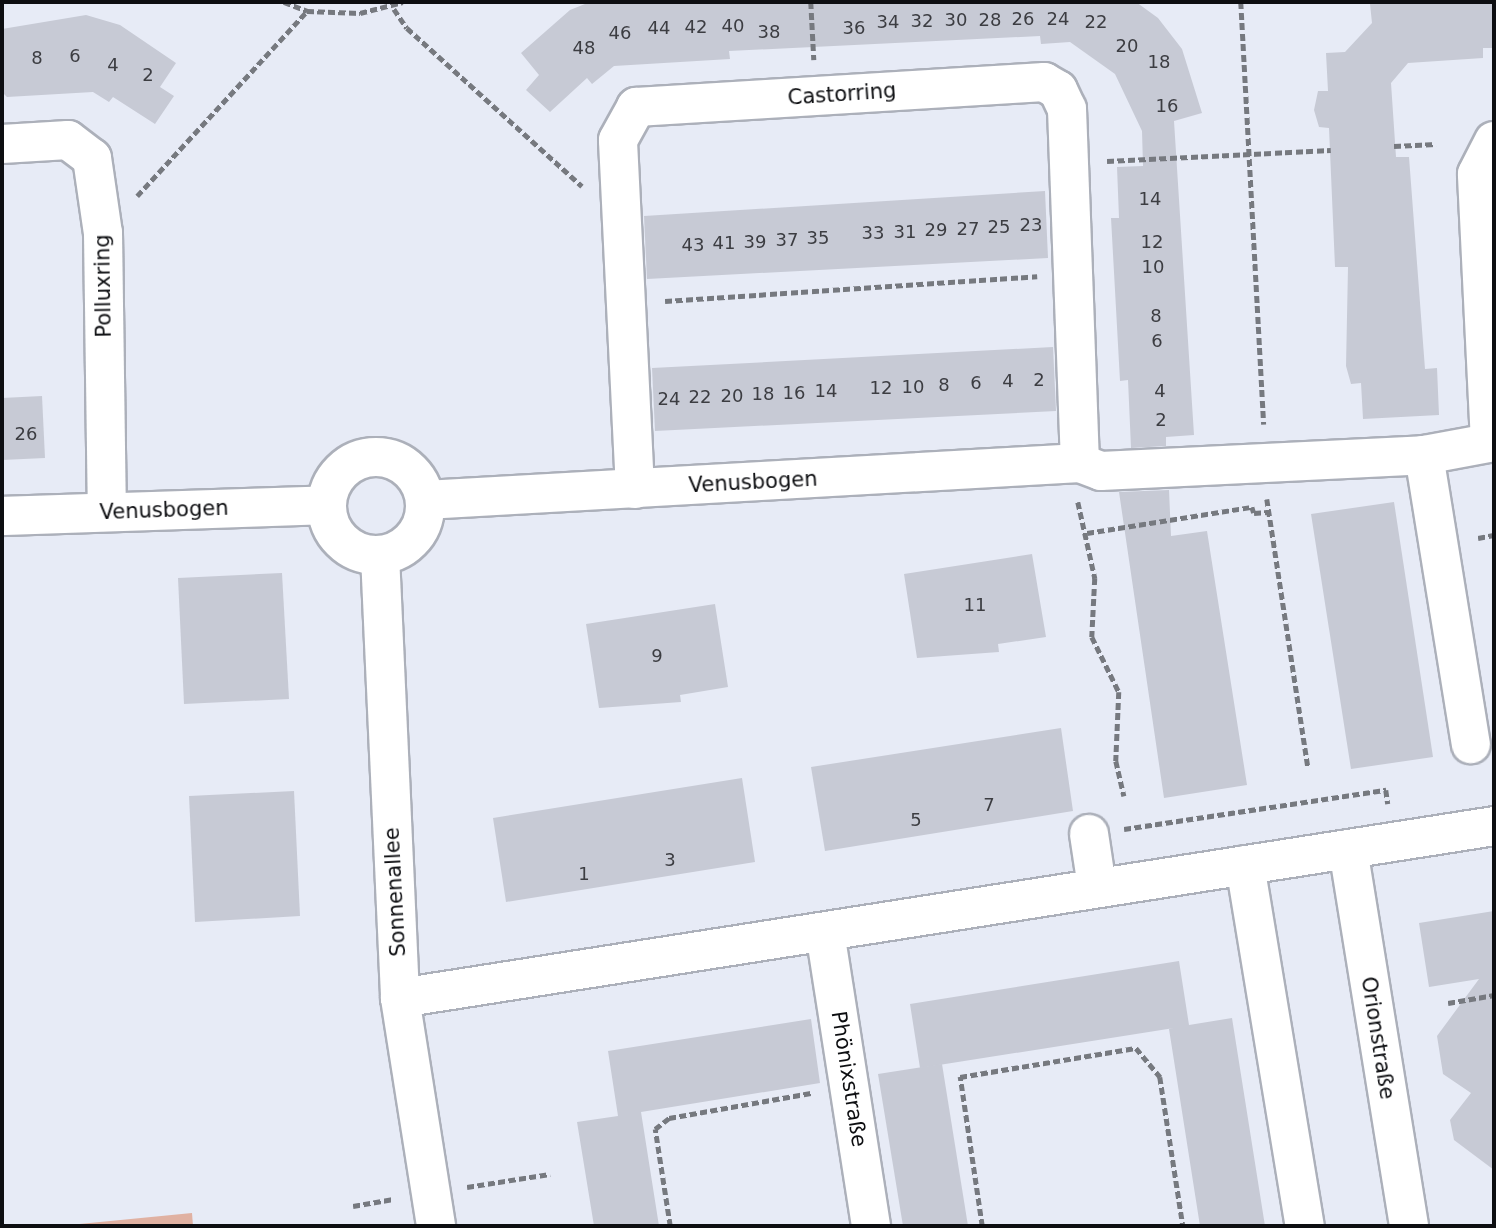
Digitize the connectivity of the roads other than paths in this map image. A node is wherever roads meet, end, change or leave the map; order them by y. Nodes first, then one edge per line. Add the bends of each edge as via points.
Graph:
1 (1494, 141) edge
2 (2, 144) edge
3 (1492, 442) edge
4 (1424, 455) junction
5 (1080, 463) junction
6 (635, 489) junction
7 (425, 500) junction
8 (326, 505) junction
9 (107, 512) junction
10 (2, 516) edge
11 (380, 555) junction
12 (1471, 744) dead end
13 (1494, 825) edge
14 (1089, 834) road end
15 (1348, 849) junction
16 (1245, 865) junction
17 (1097, 887) junction
18 (825, 932) junction
19 (400, 998) junction
20 (436, 1226) edge
21 (871, 1226) edge
22 (1305, 1226) edge
23 (1409, 1226) edge

1 - 3 street via 1477,174
2 - 9 street, Polluxring via 68,139 92,158 103,233
3 - 4 street, Venusbogen
4 - 5 street, Venusbogen via 1101,471
4 - 12 street
5 - 6 street, Venusbogen
5 - 6 street, Castorring via 1067,109 1058,90 1044,82 816,95 636,107 618,140
6 - 7 street, Venusbogen
7 - 8 street via 414,473 373,456 345,466
7 - 11 street via 419,531 409,543
8 - 9 street, Venusbogen
8 - 11 street via 336,536 364,554
9 - 10 street, Venusbogen
11 - 19 street, Sonnenallee
13 - 15 street
14 - 17 street
15 - 16 street
15 - 23 street, Orionstraße
16 - 17 street
16 - 22 street
17 - 18 street
18 - 19 street
18 - 21 street, Phönixstraße
19 - 20 street, Sonnenallee

